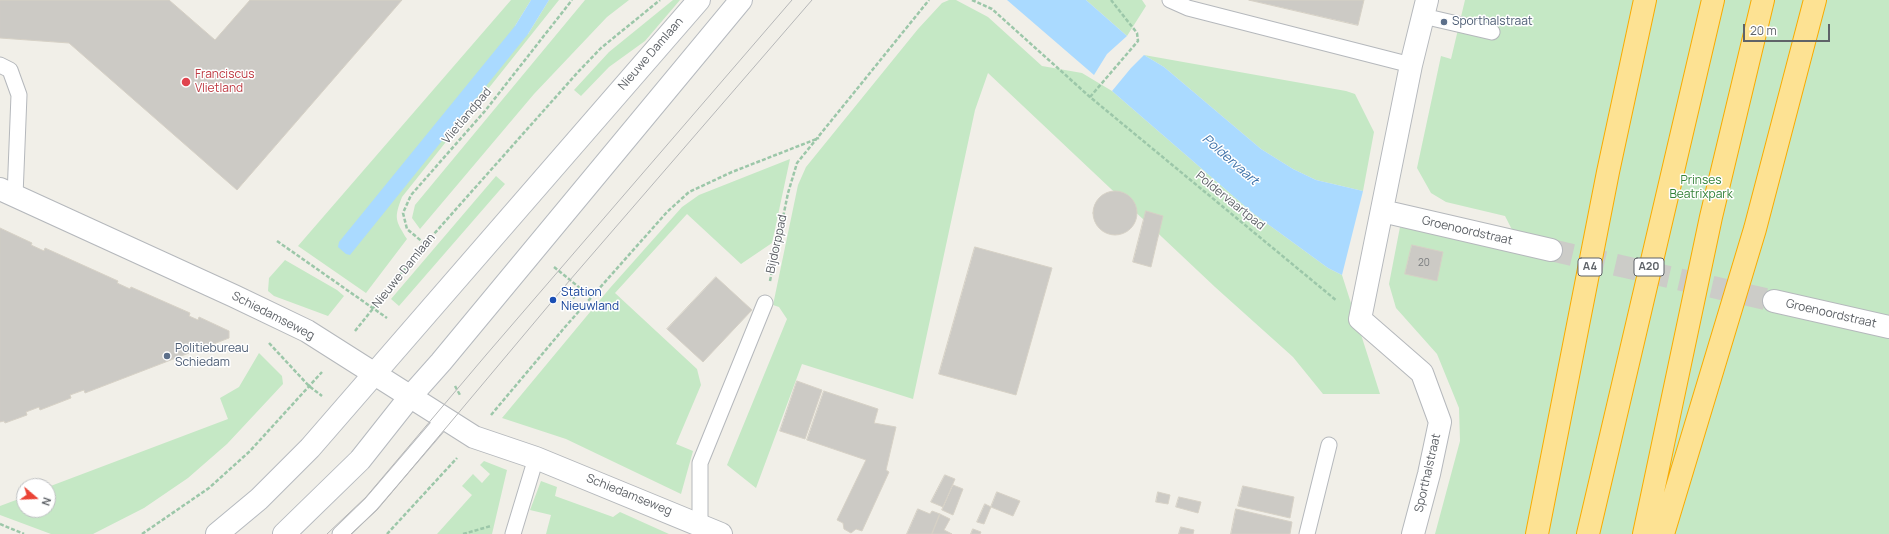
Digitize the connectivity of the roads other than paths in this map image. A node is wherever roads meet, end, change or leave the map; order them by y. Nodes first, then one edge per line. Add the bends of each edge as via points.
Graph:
1 (699, 0) edge
2 (741, 0) edge
3 (1170, 0) edge
4 (1645, 0) edge
5 (1713, 0) edge
6 (1763, 0) edge
7 (1815, 0) edge
8 (1425, 8) edge
9 (1492, 32) dead end
10 (0, 65) edge
11 (1411, 65) junction
12 (8, 192) edge
13 (1382, 212) junction
14 (1551, 250) tunnel mouth
15 (1774, 301) tunnel mouth
16 (765, 303) road end
17 (1889, 327) edge
18 (374, 374) junction
19 (409, 398) junction
20 (444, 419) junction
21 (1329, 445) dead end
22 (536, 458) junction
23 (699, 529) edge
24 (217, 534) edge
25 (284, 534) edge
26 (340, 534) edge
27 (513, 534) edge
28 (721, 534) edge
29 (1307, 534) edge
30 (1413, 534) edge
31 (1537, 534) edge
32 (1588, 534) edge
33 (1644, 534) edge
34 (1663, 534) edge

1 - 18 street, Nieuwe Damlaan
2 - 19 street
3 - 11 lane via 1188,8
4 - 31 highway, A4 via 1608,172
5 - 32 highway, A20
6 - 33 highway via 1711,217
7 - 34 highway via 1755,229
8 - 9 lane
8 - 11 street
10 - 12 lane via 10,70 18,95
11 - 13 street
12 - 18 street, Schiedamseweg via 271,313 307,331
13 - 14 street, Groenoordstraat
13 - 30 street, Sporthalstraat via 1360,319 1422,373 1440,422
15 - 17 street, Groenoordstraat
16 - 23 lane via 700,463
18 - 19 street, Schiedamseweg
18 - 24 street, Nieuwe Damlaan via 310,448 259,499
19 - 20 street, Schiedamseweg
19 - 25 street via 360,460
20 - 22 street, Schiedamseweg via 474,437
20 - 26 lane via 371,504
21 - 29 lane
22 - 23 street, Schiedamseweg
22 - 27 lane
23 - 28 street, Schiedamseweg

